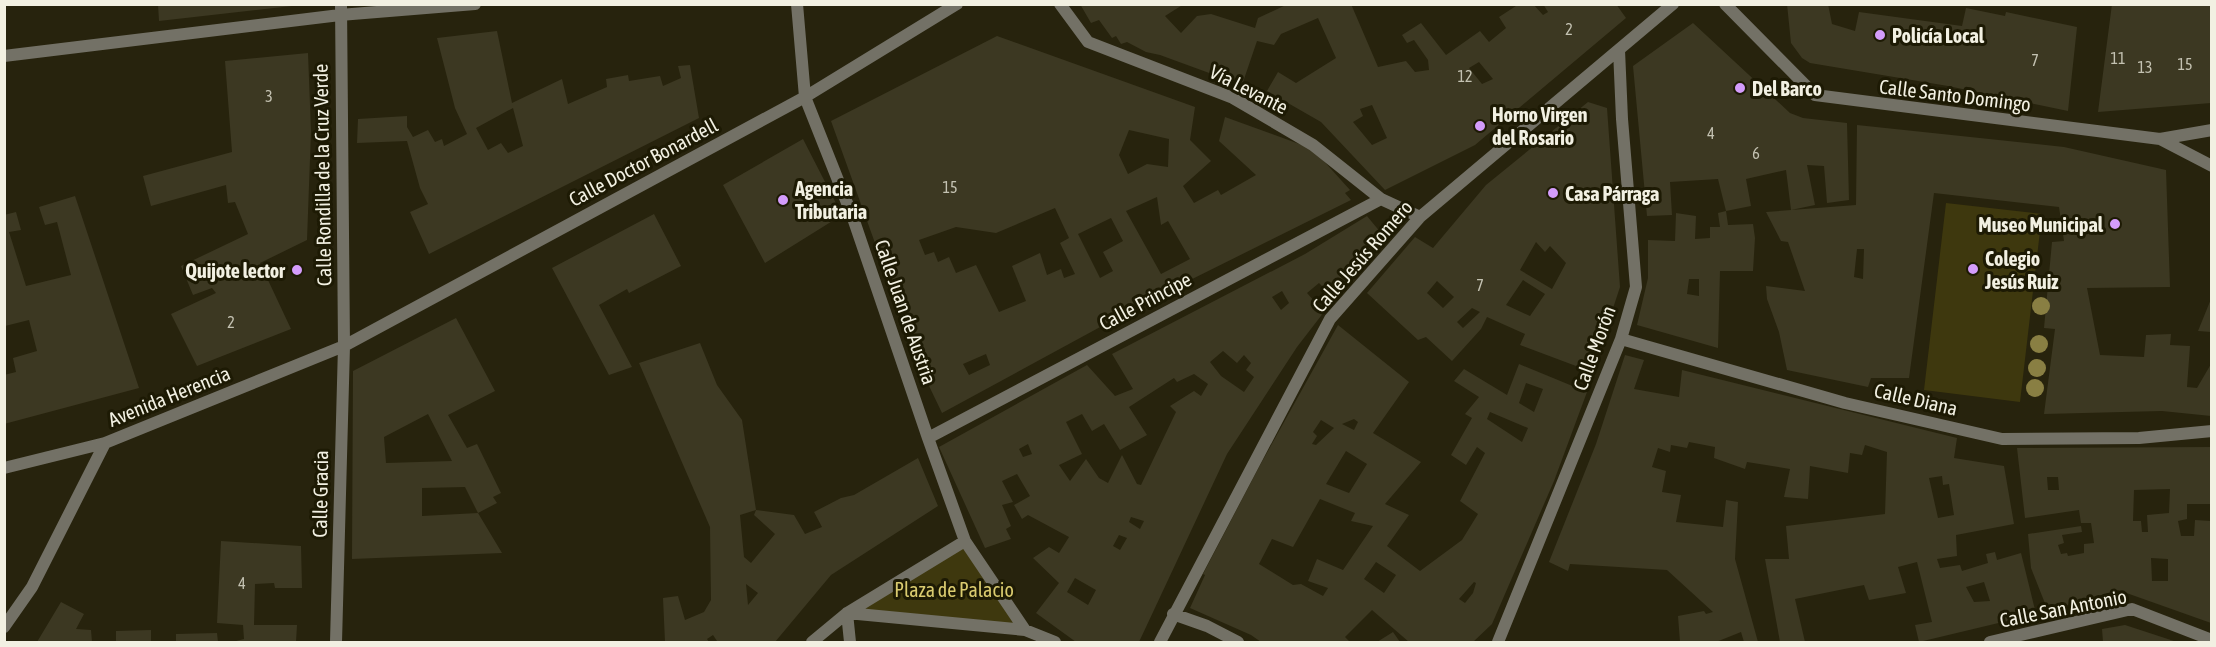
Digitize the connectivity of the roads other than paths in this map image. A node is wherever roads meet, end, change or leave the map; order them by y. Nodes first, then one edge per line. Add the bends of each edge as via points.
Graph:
1 (475, 4) edge
2 (797, 4) edge
3 (957, 4) edge
4 (1060, 4) edge
5 (1673, 4) edge
6 (1725, 4) edge
7 (340, 10) edge
8 (1619, 50) junction
9 (4, 56) edge
10 (805, 97) junction
11 (2211, 130) edge
12 (2160, 140) junction
13 (2211, 166) edge
14 (1381, 199) junction
15 (1420, 217) junction
16 (1621, 339) junction
17 (344, 346) junction
18 (2211, 431) edge
19 (927, 438) junction
20 (105, 444) junction
21 (4, 468) edge
22 (965, 541) junction
23 (847, 613) junction
24 (1173, 614) junction
25 (4, 627) edge
26 (1025, 630) junction
27 (2211, 640) edge
28 (336, 642) edge
29 (812, 642) edge
30 (850, 642) edge
31 (1055, 642) edge
32 (1160, 642) edge
33 (1238, 642) edge
34 (1498, 642) edge
35 (1990, 642) edge

1 - 7 street
2 - 10 street, Calle Juan de Austria
3 - 10 street, Calle Doctor Bonardell
4 - 14 street, Vía Levante via 1088,42 1233,98 1313,145
5 - 8 street, Calle Jesús Romero
6 - 12 street, Calle Santo Domingo via 1815,95
7 - 9 street
7 - 17 street, Calle Rondilla de la Cruz Verde
8 - 15 street, Calle Jesús Romero
8 - 16 street, Calle Morón via 1636,287
10 - 17 street, Calle Doctor Bonardell
10 - 19 street, Calle Juan de Austria via 853,218
11 - 12 street
12 - 13 street, Calle Santo Domingo
14 - 15 street, Vía Levante
14 - 19 street, Calle Principe
15 - 24 street, Calle Jesús Romero via 1330,319
16 - 18 street, Calle Diana via 1845,403 2002,439 2139,438
16 - 34 street, Calle Morón
17 - 20 street, Avenida Herencia
17 - 28 street, Calle Gracia
19 - 22 street, Calle Juan de Austria
20 - 21 street, Avenida Herencia
20 - 25 street via 32,587
22 - 23 street
22 - 26 street
23 - 26 street
23 - 29 street
23 - 30 street
24 - 32 street, Calle Jesús Romero
24 - 33 street
26 - 31 street
27 - 35 street, Calle San Antonio via 2132,609

